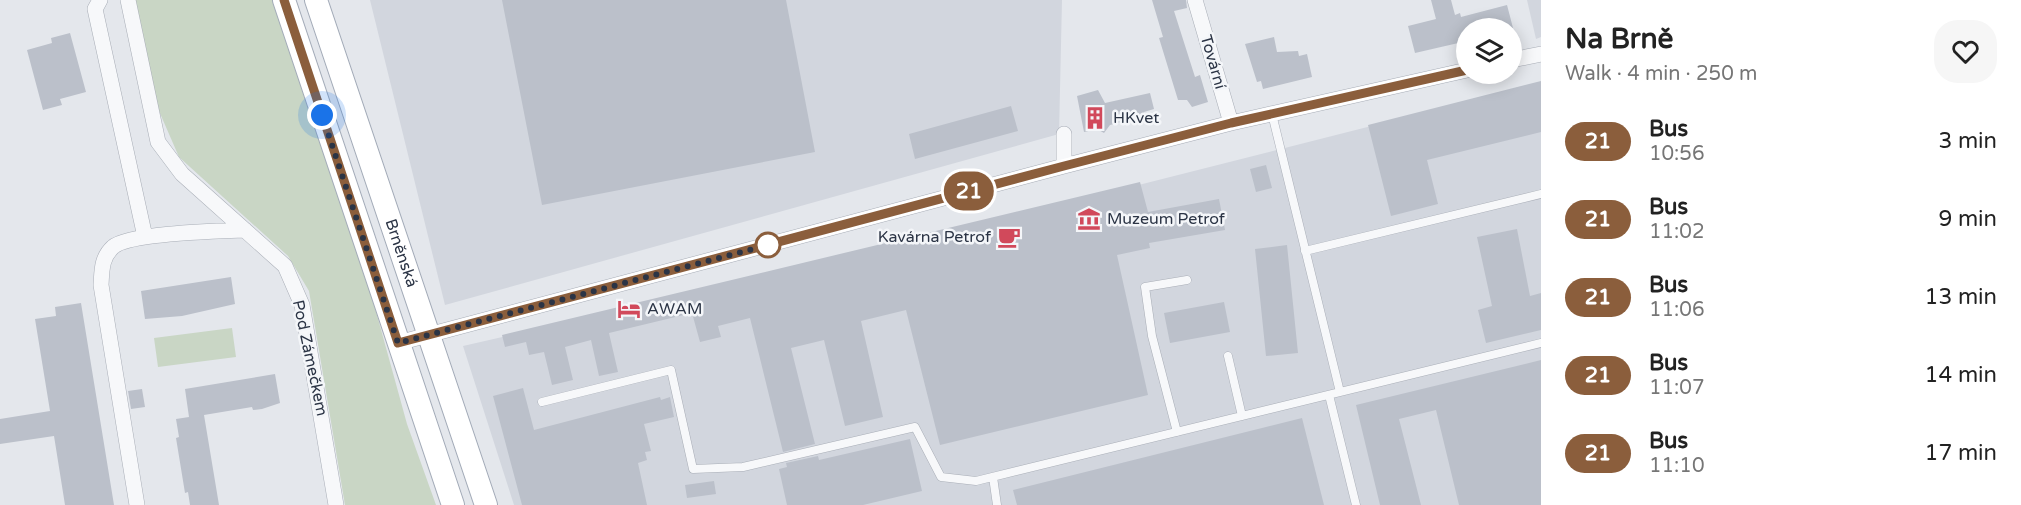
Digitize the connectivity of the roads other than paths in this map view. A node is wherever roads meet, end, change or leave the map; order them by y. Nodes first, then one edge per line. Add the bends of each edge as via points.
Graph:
1 (100, 0) edge
2 (128, 0) edge
3 (284, 0) edge
4 (316, 0) edge
5 (1195, 0) edge
6 (1541, 54) edge
7 (1522, 58) edge
8 (1456, 72) edge
9 (1272, 114) junction
10 (1231, 123) junction
11 (1064, 134) dead end
12 (1064, 166) junction
13 (1541, 194) edge
14 (245, 230) junction
15 (145, 237) junction
16 (1305, 251) junction
17 (1187, 280) dead end
18 (428, 336) junction
19 (398, 343) junction
20 (1541, 343) edge
21 (1228, 356) dead end
22 (1340, 392) junction
23 (1329, 395) junction
24 (542, 402) dead end
25 (1242, 416) junction
26 (1177, 432) junction
27 (993, 477) junction
28 (136, 505) edge
29 (336, 505) edge
30 (453, 505) edge
31 (486, 505) edge
32 (997, 505) edge
33 (1356, 505) edge

1 - 15 street via 95,9
2 - 14 street, Pod Zámečkem via 158,142 182,174
3 - 19 main road, Brněnská
4 - 18 main road, Brněnská
5 - 10 street, Tovární
6 - 7 street
8 - 9 street
9 - 10 street
9 - 16 lane
10 - 12 street
11 - 12 street
12 - 18 street
13 - 16 lane
14 - 15 street
14 - 29 street, Pod Zámečkem via 285,266 302,305
15 - 28 street via 114,246 103,261 101,285
16 - 22 lane
17 - 26 lane via 1145,287 1152,336
18 - 19 street
18 - 31 main road, Brněnská
19 - 30 main road, Brněnská
20 - 22 lane
21 - 25 lane
22 - 23 lane
23 - 25 lane
23 - 33 lane
24 - 27 lane via 670,370 693,469 743,467 915,427 941,477 976,481
25 - 26 lane
26 - 27 lane
27 - 32 lane

